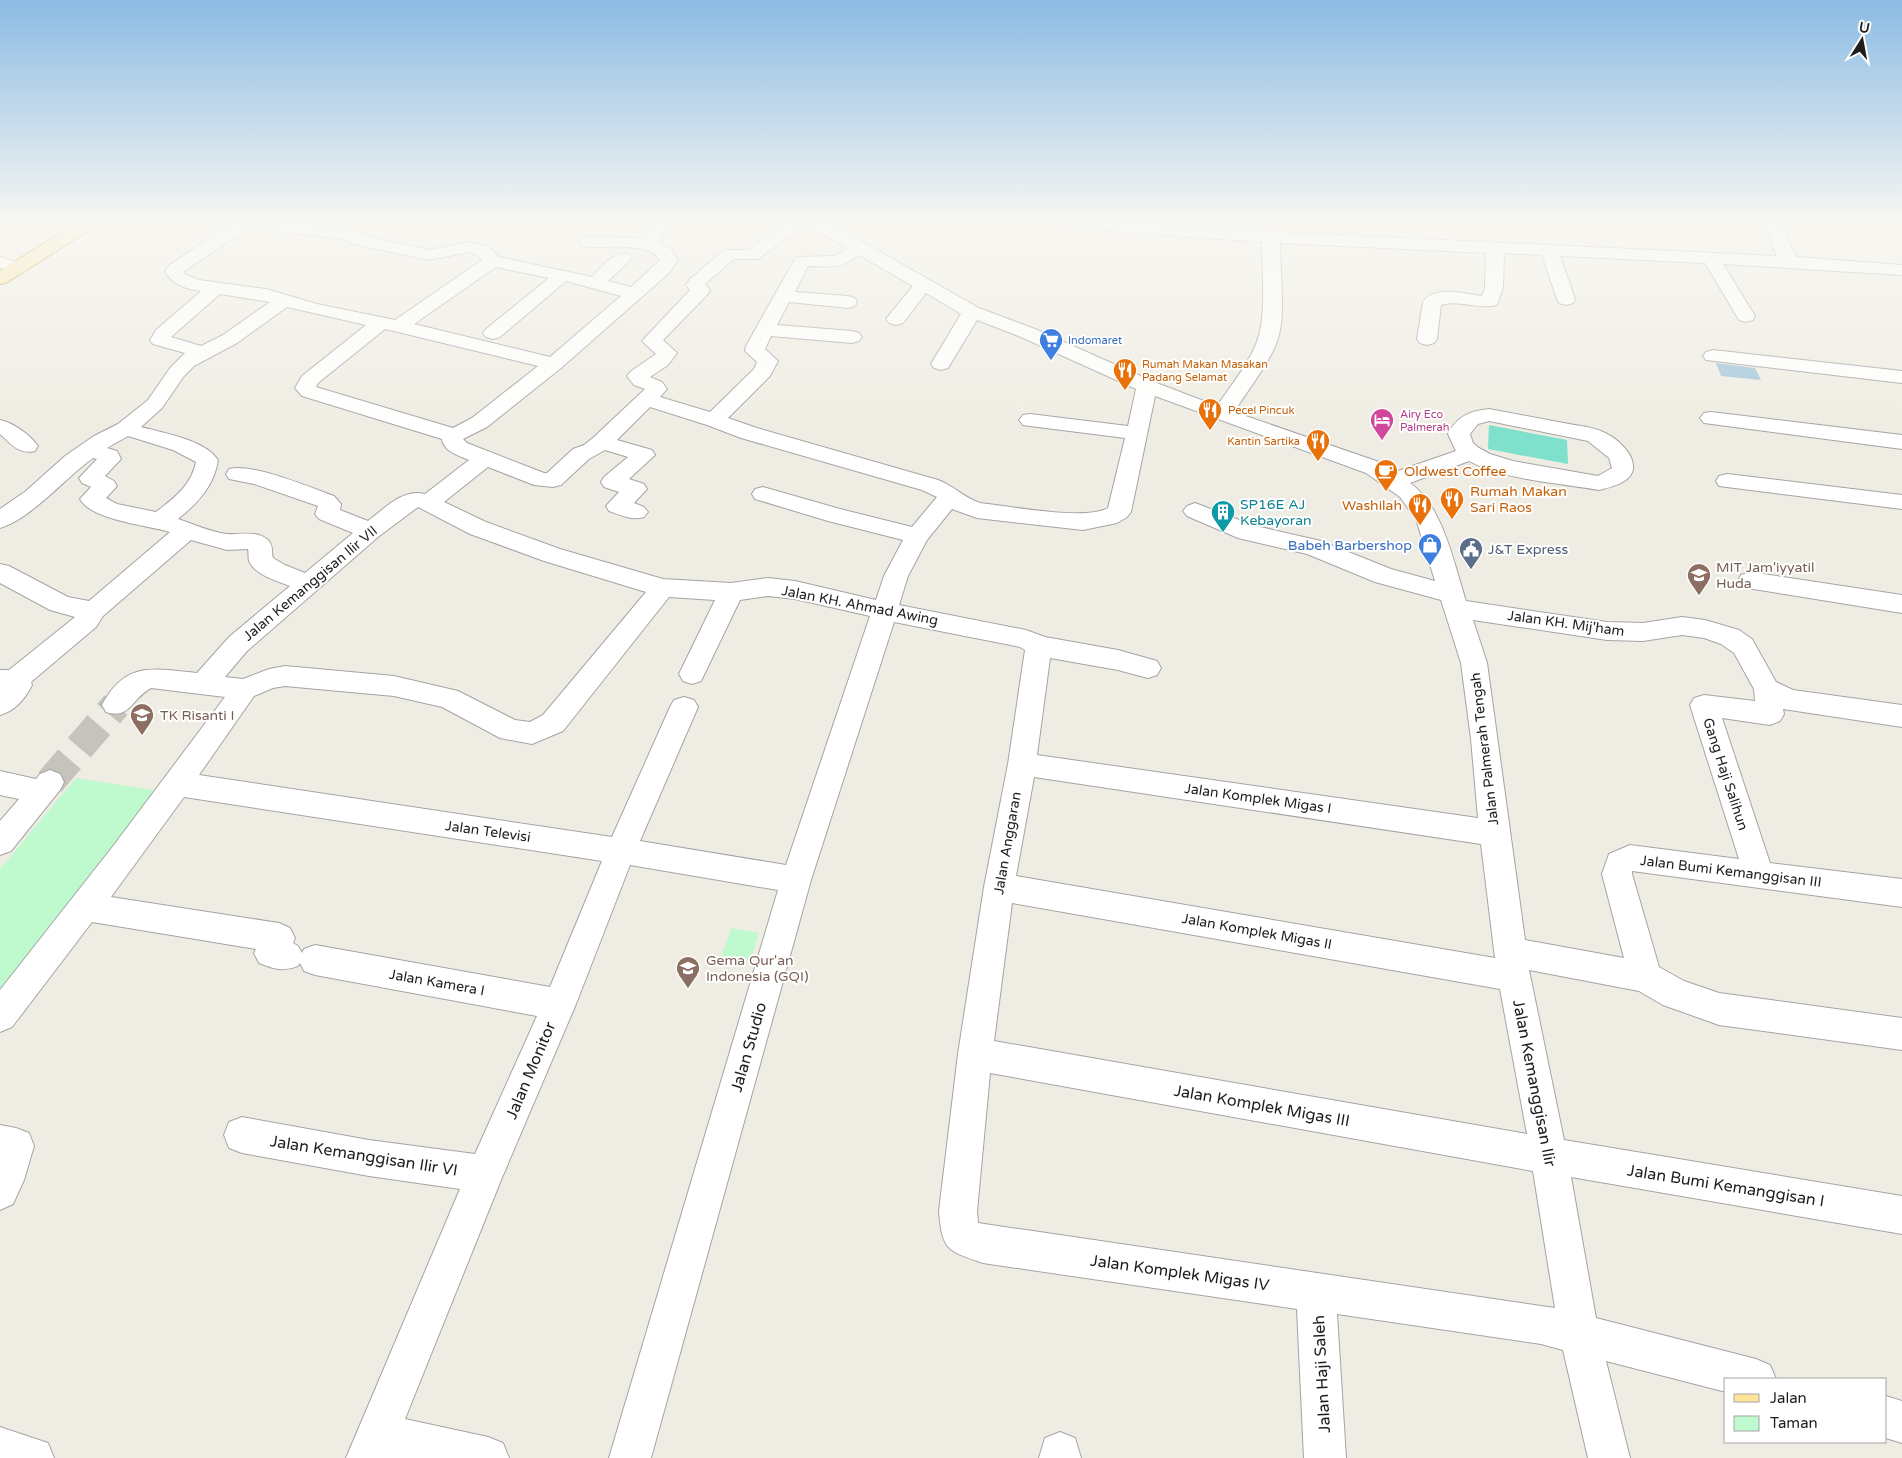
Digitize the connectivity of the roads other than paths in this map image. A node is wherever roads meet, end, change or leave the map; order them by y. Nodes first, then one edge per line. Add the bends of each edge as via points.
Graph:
1 (212, 291) edge
2 (232, 291) edge
3 (443, 291) edge
4 (543, 291) edge
5 (624, 291) edge
6 (637, 291) edge
7 (700, 291) edge
8 (785, 291) edge
9 (918, 291) edge
10 (934, 291) edge
11 (1271, 291) edge
12 (1493, 291) edge
13 (1563, 291) edge
14 (1731, 291) edge
15 (634, 294) junction
16 (782, 296) junction
17 (1566, 299) dead end
18 (284, 301) junction
19 (848, 302) dead end
20 (972, 312) junction
21 (1746, 316) dead end
22 (896, 319) dead end
23 (389, 324) junction
24 (766, 330) junction
25 (493, 332) dead end
26 (852, 338) dead end
27 (1427, 339) dead end
28 (1713, 356) dead end
29 (188, 362) junction
30 (554, 364) junction
31 (941, 364) dead end
32 (1902, 377) edge
33 (1146, 386) junction
34 (647, 400) junction
35 (1222, 415) junction
36 (1711, 418) dead end
37 (714, 420) junction
38 (1030, 420) dead end
39 (0, 426) edge
40 (126, 429) junction
41 (1135, 433) junction
42 (452, 435) junction
43 (602, 442) junction
44 (1902, 442) edge
45 (27, 446) dead end
46 (90, 449) junction
47 (1471, 452) junction
48 (485, 458) junction
49 (237, 474) dead end
50 (1393, 481) junction
51 (1727, 481) dead end
52 (763, 494) dead end
53 (950, 496) junction
54 (1902, 502) edge
55 (428, 503) junction
56 (1195, 511) dead end
57 (636, 512) dead end
58 (0, 520) edge
59 (160, 522) junction
60 (188, 530) junction
61 (370, 531) junction
62 (917, 536) junction
63 (0, 572) edge
64 (1750, 581) dead end
65 (308, 583) junction
66 (662, 588) junction
67 (731, 592) junction
68 (1453, 601) junction
69 (1902, 604) edge
70 (90, 610) junction
71 (886, 611) junction
72 (1033, 643) junction
73 (1148, 668) dead end
74 (692, 674) dead end
75 (7, 680) edge
76 (203, 684) junction
77 (245, 689) junction
78 (1767, 689) junction
79 (0, 705) edge
80 (116, 706) tunnel mouth
81 (684, 707) dead end
82 (1902, 716) edge
83 (1022, 764) junction
84 (0, 783) edge
85 (178, 784) junction
86 (1494, 833) junction
87 (0, 842) edge
88 (622, 851) junction
89 (1759, 874) junction
90 (796, 880) junction
91 (999, 887) junction
92 (1902, 893) edge
93 (86, 907) junction
94 (1512, 964) junction
95 (1645, 977) junction
96 (558, 1004) junction
97 (0, 1016) edge
98 (1902, 1034) edge
99 (975, 1054) junction
100 (242, 1135) dead end
101 (8, 1145) edge
102 (1550, 1156) junction
103 (485, 1174) junction
104 (0, 1191) edge
105 (1902, 1215) edge
106 (1316, 1291) junction
107 (1580, 1333) junction
108 (1752, 1378) edge
109 (1887, 1417) edge
110 (1902, 1422) edge
111 (372, 1446) edge
112 (0, 1448) edge
113 (34, 1458) edge
114 (488, 1458) edge
115 (630, 1458) edge
116 (1325, 1458) edge
117 (1609, 1458) edge

1 - 29 street via 168,327 160,339 196,351
2 - 18 street
3 - 23 street
4 - 25 street
5 - 15 street
6 - 15 street
7 - 34 street via 652,341 666,351 661,361 636,376 657,389
8 - 16 street
9 - 22 street
10 - 20 street, Jalan Palmerah Tengah
11 - 35 street via 1268,336 1260,355
12 - 27 street via 1490,301 1485,302 1436,299 1432,302
13 - 17 street
14 - 21 street
15 - 30 street
16 - 19 street
16 - 24 street
18 - 23 street
18 - 29 street via 230,339
20 - 31 street
20 - 33 street, Jalan Palmerah Tengah via 1028,333
23 - 30 street
23 - 42 street via 309,380 305,388 308,392
24 - 26 street
24 - 37 street via 756,346 756,351 768,362 763,372
28 - 32 street
29 - 40 street via 155,404
30 - 42 street via 466,432
33 - 35 street, Jalan Palmerah Tengah
33 - 41 street
34 - 37 street
34 - 43 street
35 - 50 street, Jalan Palmerah Tengah via 1374,468
36 - 44 street
37 - 53 street via 930,485
38 - 41 street
39 - 45 street
40 - 46 street
40 - 59 street via 181,446 207,460 195,491
41 - 53 street via 1118,512 1109,518 1083,522 987,511 964,506
42 - 48 street via 453,443 459,448
43 - 48 street via 580,454 558,477 549,481
43 - 57 street via 644,455 612,482 636,489 617,506
46 - 58 street
46 - 59 street via 110,459 90,478 106,486 92,502
47 - 47 street via 1490,463 1599,483 1612,480 1622,471 1624,464 1619,453 1596,436 1489,415 1463,423 1459,434
47 - 50 street
48 - 55 street
49 - 61 street via 326,501 330,504 327,514
50 - 68 street, Jalan Palmerah Tengah via 1408,492 1427,518
51 - 54 street
52 - 62 street
53 - 62 street, Jalan Studio
55 - 61 street, Jalan Kemanggisan Ilir VII via 412,500
55 - 66 street via 478,528 552,555
56 - 68 street, Jalan KH. Mij'ham via 1254,534 1313,548
59 - 60 street
60 - 65 street via 229,542 249,540 257,543 262,547 260,559 263,563
60 - 70 street
61 - 65 street, Jalan Kemanggisan Ilir VII
62 - 71 street, Jalan Studio via 896,576
63 - 70 street via 68,607
64 - 69 street
65 - 76 street, Jalan Kemanggisan Ilir VII via 238,644
66 - 67 street, Jalan KH. Ahmad Awing
66 - 77 street via 553,723 532,733 510,730 449,698 394,686 285,676
67 - 71 street, Jalan KH. Ahmad Awing via 768,587 795,590
67 - 74 street
68 - 78 street, Jalan KH. Mij'ham via 1607,631 1643,632 1682,626 1705,629 1730,637 1743,646
68 - 86 street, Jalan Palmerah Tengah via 1474,663
70 - 75 street via 87,621
71 - 72 street, Jalan KH. Ahmad Awing
71 - 90 street, Jalan Studio
72 - 73 street, Jalan KH. Ahmad Awing
72 - 83 street, Jalan Anggaran
75 - 79 street via 19,685 18,689
76 - 77 street
76 - 80 street via 148,678 132,686
77 - 85 street
78 - 82 street via 1788,700
78 - 89 street, Gang Haji Salihun via 1770,714 1704,705
81 - 88 street, Jalan Monitor
83 - 86 street, Jalan Komplek Migas I
83 - 91 street, Jalan Anggaran
84 - 87 street via 46,787
85 - 88 street, Jalan Televisi
85 - 93 street
86 - 94 street, Jalan Kemanggisan Ilir
88 - 90 street, Jalan Televisi
88 - 96 street, Jalan Monitor
89 - 92 street, Jalan Bumi Kemanggisan III
89 - 95 street, Jalan Bumi Kemanggisan III via 1630,858 1620,863 1617,874
90 - 115 street, Jalan Studio
91 - 94 street, Jalan Komplek Migas II
91 - 99 street, Jalan Anggaran
93 - 96 street, Jalan Kamera I via 279,938 270,953
93 - 97 street
94 - 95 street, Jalan Komplek Migas II
94 - 102 street, Jalan Kemanggisan Ilir
95 - 98 street, Jalan Komplek Migas II via 1675,994 1719,1009
96 - 103 street, Jalan Monitor
99 - 102 street, Jalan Komplek Migas III
99 - 106 street, Jalan Komplek Migas IV via 958,1211 960,1233 965,1238 983,1244
100 - 103 street, Jalan Kemanggisan Ilir VI via 369,1158
101 - 104 street via 6,1180
102 - 105 street, Jalan Bumi Kemanggisan I
102 - 107 street, Jalan Kemanggisan Ilir
103 - 111 street, Jalan Monitor
106 - 107 street, Jalan Komplek Migas IV via 1541,1324
106 - 116 street, Jalan Haji Saleh
107 - 108 street, Jalan Komplek Migas IV
107 - 117 street, Jalan Kemanggisan Ilir
109 - 110 street
111 - 114 street
112 - 113 street

